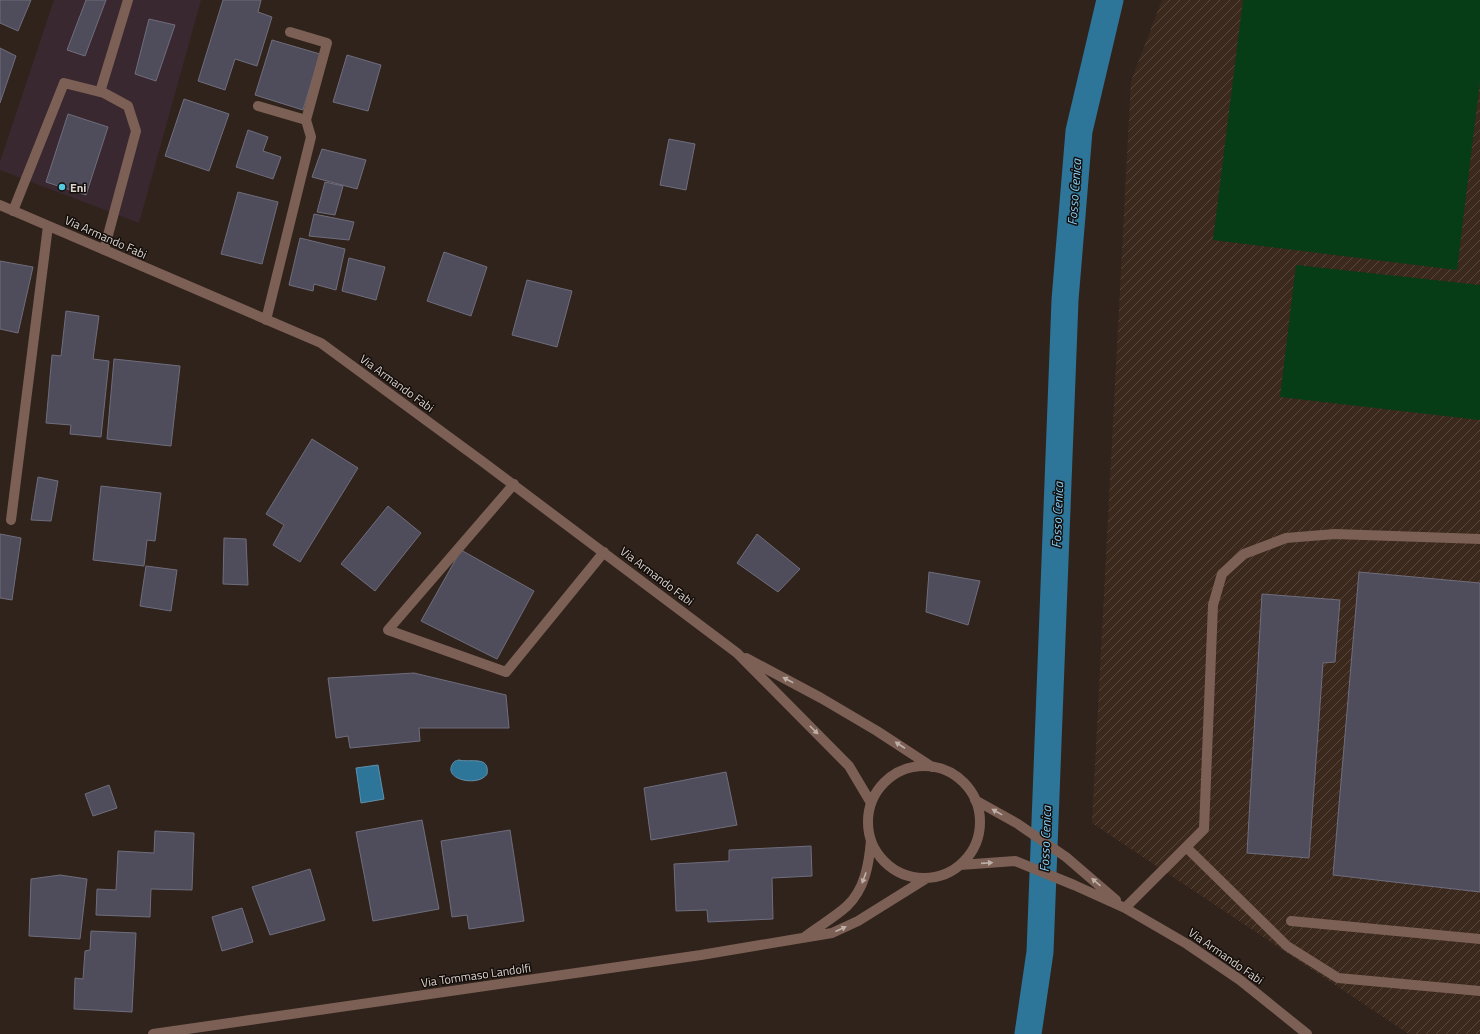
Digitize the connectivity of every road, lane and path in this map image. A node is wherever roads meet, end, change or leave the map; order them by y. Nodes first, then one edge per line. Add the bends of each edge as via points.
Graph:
1 (128, 0) edge
2 (290, 32) dead end
3 (100, 92) junction
4 (258, 106) dead end
5 (306, 120) junction
6 (0, 205) edge
7 (13, 211) junction
8 (48, 226) junction
9 (104, 250) junction
10 (266, 320) junction
11 (514, 484) junction
12 (11, 520) dead end
13 (1480, 539) edge
14 (604, 552) junction
15 (737, 653) junction
16 (933, 767) junction
17 (975, 800) junction
18 (872, 802) junction
19 (872, 840) junction
20 (1186, 846) junction
21 (960, 865) junction
22 (927, 878) junction
23 (1125, 908) junction
24 (1291, 921) dead end
25 (803, 938) junction
26 (1480, 939) edge
27 (1480, 991) edge
28 (153, 1034) edge
29 (1307, 1034) edge

1 - 3 street
2 - 5 street via 327,43
3 - 7 street via 64,83
3 - 9 street via 128,106 136,131
4 - 5 street
5 - 10 street via 311,137
6 - 7 street, Via Armando Fabi
7 - 8 street, Via Armando Fabi
8 - 9 street, Via Armando Fabi
8 - 12 street
9 - 10 street, Via Armando Fabi
10 - 11 street, Via Armando Fabi via 321,344
11 - 14 street, Via Armando Fabi
11 - 14 street via 388,630 506,672
13 - 20 street via 1335,534 1286,538 1244,554 1222,574 1213,605 1204,829
14 - 15 street, Via Armando Fabi
16 -> 15 street, Via Armando Fabi via 877,730
15 -> 18 street, Via Armando Fabi via 849,766
16 - 17 street via 951,773 966,785
16 - 18 street via 913,767 896,773 881,786
17 - 21 street via 980,818 978,835 972,852
23 -> 17 street, Via Armando Fabi via 1066,857 1018,824
18 - 19 street via 868,822
19 - 22 street via 879,856 893,869 909,877
19 -> 25 street, Via Tommaso Landolfi via 869,862 858,893 847,906
20 - 23 street
20 - 27 street via 1287,946 1338,978
21 - 22 street via 944,875
21 -> 23 street, Via Armando Fabi via 1014,861
25 -> 22 street, Via Tommaso Landolfi via 832,933 858,921
23 - 29 street, Via Armando Fabi via 1187,944 1228,972
24 - 26 street
25 - 28 street, Via Tommaso Landolfi

